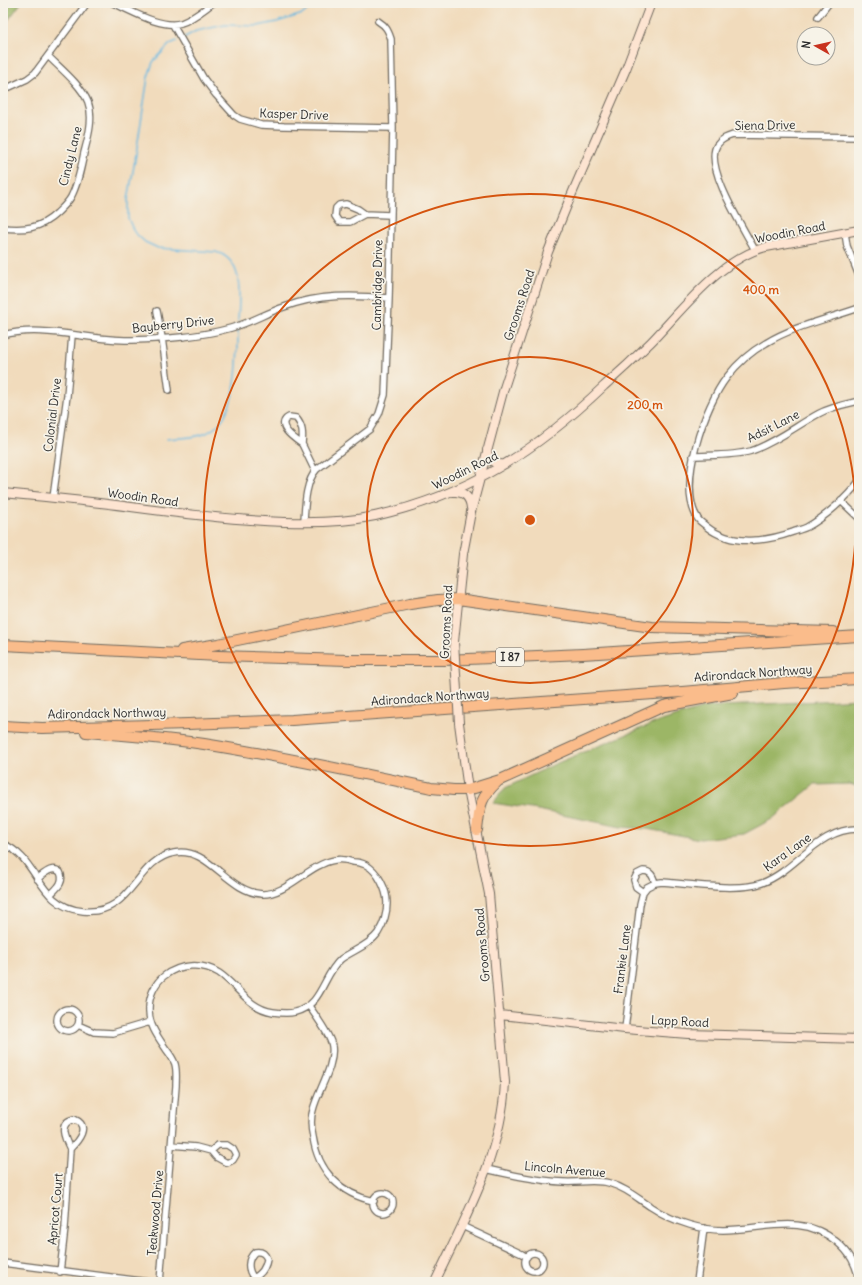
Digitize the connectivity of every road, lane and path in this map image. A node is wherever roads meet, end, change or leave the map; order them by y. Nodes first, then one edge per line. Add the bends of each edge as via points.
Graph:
1 (87, 3) edge
2 (113, 3) edge
3 (213, 3) edge
4 (651, 3) edge
5 (829, 3) edge
6 (818, 17) dead end
7 (378, 21) dead end
8 (173, 25) junction
9 (48, 56) junction
10 (3, 90) edge
11 (393, 128) junction
12 (859, 137) edge
13 (365, 214) junction
14 (390, 215) junction
15 (3, 228) edge
16 (859, 230) edge
17 (845, 234) junction
18 (755, 250) junction
19 (859, 276) edge
20 (389, 298) junction
21 (859, 308) edge
22 (157, 311) dead end
23 (3, 335) edge
24 (72, 335) junction
25 (162, 338) junction
26 (170, 390) dead end
27 (859, 401) edge
28 (302, 444) junction
29 (487, 449) junction
30 (693, 456) junction
31 (506, 464) junction
32 (315, 471) junction
33 (479, 480) junction
34 (859, 481) edge
35 (452, 492) junction
36 (3, 493) edge
37 (53, 498) junction
38 (841, 501) junction
39 (471, 512) junction
40 (859, 518) edge
41 (304, 522) junction
42 (458, 599) junction
43 (859, 635) edge
44 (3, 645) edge
45 (160, 654) junction
46 (859, 679) edge
47 (784, 683) junction
48 (3, 726) edge
49 (42, 728) junction
50 (500, 780) junction
51 (468, 790) junction
52 (859, 829) edge
53 (477, 830) junction
54 (3, 844) edge
55 (37, 879) junction
56 (655, 883) junction
57 (643, 892) junction
58 (50, 895) junction
59 (309, 1006) junction
60 (500, 1015) junction
61 (150, 1022) junction
62 (78, 1025) junction
63 (625, 1029) junction
64 (859, 1039) edge
65 (171, 1145) junction
66 (70, 1149) junction
67 (211, 1151) dead end
68 (486, 1170) junction
69 (374, 1201) dead end
70 (462, 1226) junction
71 (704, 1228) junction
72 (526, 1257) dead end
73 (3, 1263) edge
74 (60, 1272) junction
75 (859, 1280) edge
76 (149, 1282) edge
77 (160, 1282) edge
78 (435, 1282) edge
79 (697, 1282) edge

1 - 9 street
2 - 8 street via 156,22
3 - 8 street via 197,15
4 - 29 street, Grooms Road via 626,69 548,252
5 - 6 street
7 - 11 street, Cambridge Drive via 388,30 390,39
8 - 11 street, Kasper Drive via 204,79 240,119 260,125
9 - 10 street via 35,73
9 - 15 street, Cindy Lane via 73,80 87,101 90,119 87,144 68,201 50,220 28,229
11 - 14 street, Cambridge Drive
12 - 18 street, Siena Drive via 733,135 716,146 714,159 720,183
13 - 13 street via 345,223 336,220 334,212 338,206 346,204
13 - 14 street
14 - 20 street, Cambridge Drive
16 - 17 street, Woodin Road
17 - 18 street, Woodin Road
17 - 19 street
18 - 31 street, Woodin Road via 724,268 707,283 584,406 534,446
20 - 25 street, Bayberry Drive via 351,295 315,298 284,306 232,328
20 - 32 street, Cambridge Drive via 385,395 379,414 370,429
21 - 30 street via 793,330 766,343 740,362 718,390
22 - 25 street
23 - 24 street, Bayberry Drive via 25,331
24 - 25 street, Bayberry Drive via 131,340
24 - 37 street, Colonial Drive via 67,396
25 - 26 street
27 - 30 street, Adsit Lane via 819,413 766,445 751,451
28 - 28 street via 292,438 287,431 284,422 287,418 293,417 299,421 303,433
28 - 32 street
29 - 31 street via 492,462 498,465
29 - 33 street, Grooms Road
30 - 38 street via 690,492 694,512 699,520 724,537 760,540 782,536 807,527
31 - 33 street, Woodin Road
32 - 41 street via 309,485
33 - 35 street, Woodin Road
33 - 39 street, Grooms Road
34 - 38 street
35 - 39 street via 462,492 467,496
35 - 41 street, Woodin Road via 375,516 328,522
36 - 37 street, Woodin Road
37 - 41 street, Woodin Road via 246,521
38 - 40 street
39 - 42 street, Grooms Road
42 - 43 highway via 652,627
42 - 45 highway via 410,604
42 - 51 street, Grooms Road, bridge via 454,642 459,723
43 - 45 highway, I 87 via 582,654 444,660 347,660
44 - 45 highway, I 87
46 - 47 highway, Adirondack Northway
47 - 49 highway, Adirondack Northway via 292,720
47 - 50 highway via 664,706
48 - 49 highway, Adirondack Northway
49 - 51 highway via 204,744 431,788
50 - 51 highway
50 - 53 highway via 484,795
51 - 53 street, Grooms Road
52 - 56 street, Kara Lane via 849,829 826,837 781,873 762,884 734,887
53 - 60 street, Grooms Road via 489,894
54 - 55 street via 14,848 24,858
55 - 58 street
55 - 58 street via 51,869 55,868 60,872 62,880
56 - 57 street
56 - 57 street via 652,874 646,871 639,872 634,880 636,887
57 - 63 street, Frankie Lane
58 - 59 street via 71,909 92,912 106,908 120,900 154,862 177,852 198,856 247,891 261,894 285,887 317,866 334,860 364,864 377,876 386,894 385,917 376,936 348,954 333,968
59 - 61 street via 288,1013 268,1011 253,1004 220,973 191,965 173,970 163,976 154,987 148,1007
59 - 69 street via 333,1047 328,1071 311,1119 317,1156 328,1174 344,1189 361,1198
60 - 63 street, Lapp Road
60 - 68 street, Grooms Road via 504,1100 497,1138
61 - 62 street via 113,1032 94,1032
61 - 65 street, Teakwood Drive via 176,1067
62 - 62 street via 79,1018 74,1010 61,1011 58,1025 62,1030 72,1031
63 - 64 street, Lapp Road via 688,1034
65 - 67 street
65 - 77 street, Teakwood Drive
66 - 66 street, Apricot Court via 64,1128 74,1119 81,1124 82,1132
66 - 74 street, Apricot Court
68 - 70 street, Grooms Road
68 - 71 street, Lincoln Avenue via 541,1180 611,1184 629,1191 674,1220
70 - 72 street
70 - 78 street, Grooms Road
71 - 75 street, Lincoln Avenue via 723,1230 801,1225 818,1229 849,1253
71 - 79 street
73 - 74 street
74 - 76 street

